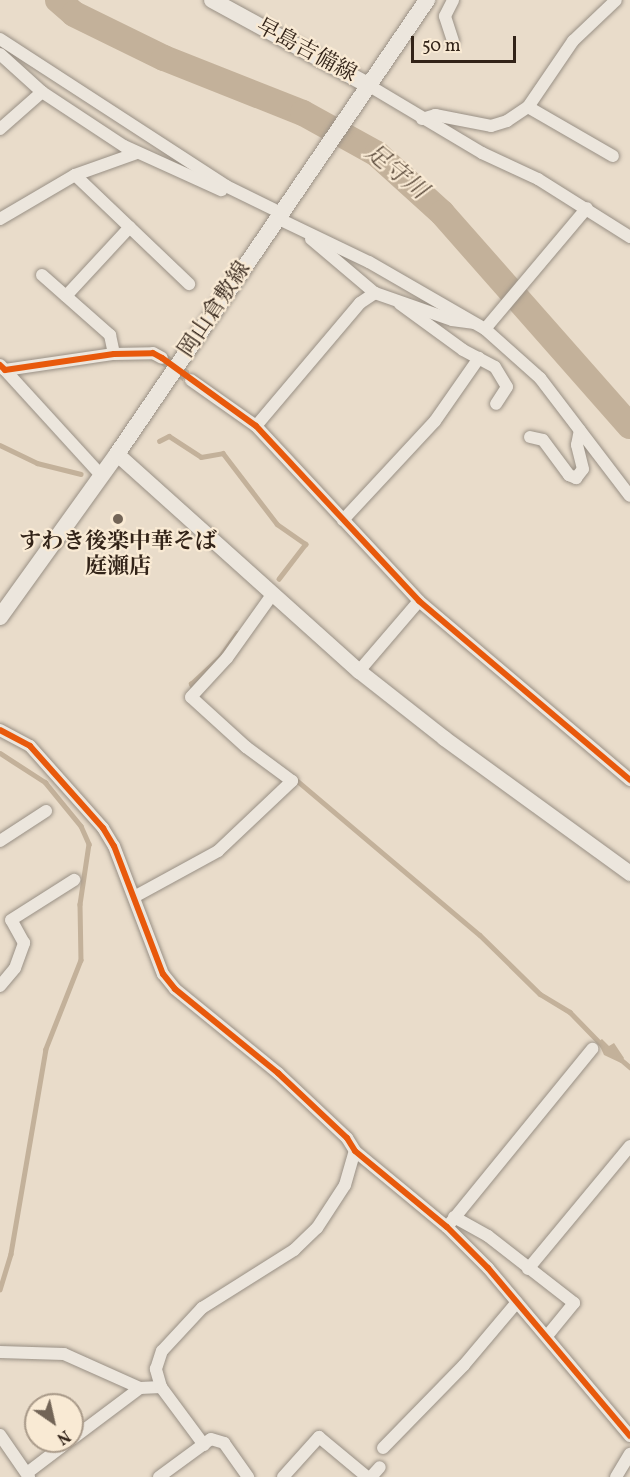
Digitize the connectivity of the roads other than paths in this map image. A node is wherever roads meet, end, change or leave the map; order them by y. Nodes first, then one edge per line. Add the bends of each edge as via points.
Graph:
1 (212, 0) edge
2 (427, 0) edge
3 (453, 0) edge
4 (616, 0) edge
5 (0, 39) edge
6 (453, 41) dead end
7 (0, 54) edge
8 (0, 66) edge
9 (365, 89) junction
10 (40, 90) junction
11 (528, 107) junction
12 (422, 119) junction
13 (0, 129) edge
14 (137, 153) junction
15 (613, 156) dead end
16 (75, 175) junction
17 (253, 202) junction
18 (585, 211) junction
19 (282, 212) junction
20 (0, 219) edge
21 (292, 225) junction
22 (130, 227) junction
23 (625, 234) edge
24 (630, 245) edge
25 (42, 275) dead end
26 (189, 284) dead end
27 (375, 293) junction
28 (66, 296) junction
29 (394, 299) junction
30 (483, 325) junction
31 (114, 354) junction
32 (162, 358) tunnel mouth
33 (479, 358) junction
34 (2, 368) edge
35 (191, 380) tunnel mouth
36 (496, 404) dead end
37 (256, 426) junction
38 (579, 430) junction
39 (530, 437) dead end
40 (117, 454) junction
41 (101, 475) junction
42 (630, 496) edge
43 (343, 520) junction
44 (272, 595) junction
45 (419, 601) junction
46 (0, 617) edge
47 (359, 671) junction
48 (0, 730) edge
49 (630, 780) edge
50 (46, 811) dead end
51 (0, 842) edge
52 (630, 873) edge
53 (74, 880) dead end
54 (134, 897) junction
55 (0, 987) edge
56 (592, 1049) dead end
57 (630, 1146) edge
58 (355, 1151) junction
59 (450, 1222) junction
60 (528, 1269) junction
61 (517, 1302) junction
62 (546, 1336) junction
63 (0, 1352) edge
64 (161, 1387) junction
65 (140, 1388) junction
66 (84, 1430) edge
67 (0, 1436) edge
68 (630, 1436) edge
69 (204, 1445) junction
70 (383, 1448) dead end
71 (55, 1453) edge
72 (630, 1454) edge
73 (381, 1467) dead end
74 (28, 1475) edge
75 (159, 1477) edge
76 (248, 1477) edge
77 (283, 1477) edge
78 (369, 1477) edge
79 (616, 1477) edge

1 - 9 main road, 早島吉備線
2 - 9 main road, 岡山倉敷線
3 - 6 street via 446,15
4 - 11 street via 573,42
5 - 17 street
7 - 10 street
8 - 10 street
9 - 12 street
9 - 19 main road, 岡山倉敷線
10 - 13 street
10 - 14 street
11 - 12 street via 491,126 435,115
11 - 15 street
12 - 18 street
14 - 16 street
14 - 17 street
16 - 20 street
16 - 22 street
17 - 19 street
18 - 23 street
18 - 30 street
19 - 21 street
19 - 40 main road, 岡山倉敷線
21 - 27 street
21 - 30 street
22 - 26 street
22 - 28 street
23 - 24 street
25 - 28 street
27 - 29 street
27 - 37 street via 360,303
28 - 31 street via 110,335
29 - 30 street via 452,320
29 - 33 street via 417,320
30 - 38 street via 540,378
31 - 32 street via 153,353
31 - 34 street
33 - 36 street via 495,367 507,387
33 - 43 street via 435,420
34 - 41 street
35 - 37 street
37 - 43 street
38 - 39 street via 577,445 583,469 576,478 569,475 543,440
38 - 42 street
40 - 41 main road, 岡山倉敷線
40 - 44 street
41 - 46 main road, 岡山倉敷線
43 - 45 street
44 - 47 street
44 - 54 street via 227,658 195,692 246,747 292,781 218,851
45 - 47 street
45 - 49 street
47 - 52 street
48 - 54 street via 30,746 103,828
50 - 51 street
53 - 55 street via 11,920 24,943 15,968
54 - 58 street via 163,974 175,988 278,1073 334,1125
56 - 59 street
57 - 60 street
58 - 59 street
58 - 64 street via 345,1185 317,1228 294,1250 202,1308 162,1352 156,1369
59 - 60 street via 488,1236
59 - 61 street
60 - 62 street via 574,1303
61 - 62 street
61 - 70 street via 464,1365
62 - 68 street
63 - 65 street via 64,1354
64 - 65 street
64 - 69 street
65 - 66 street
67 - 74 street
69 - 75 street
69 - 76 street via 212,1439 224,1443
71 - 74 street
72 - 79 street
73 - 78 street
77 - 78 street via 319,1437

